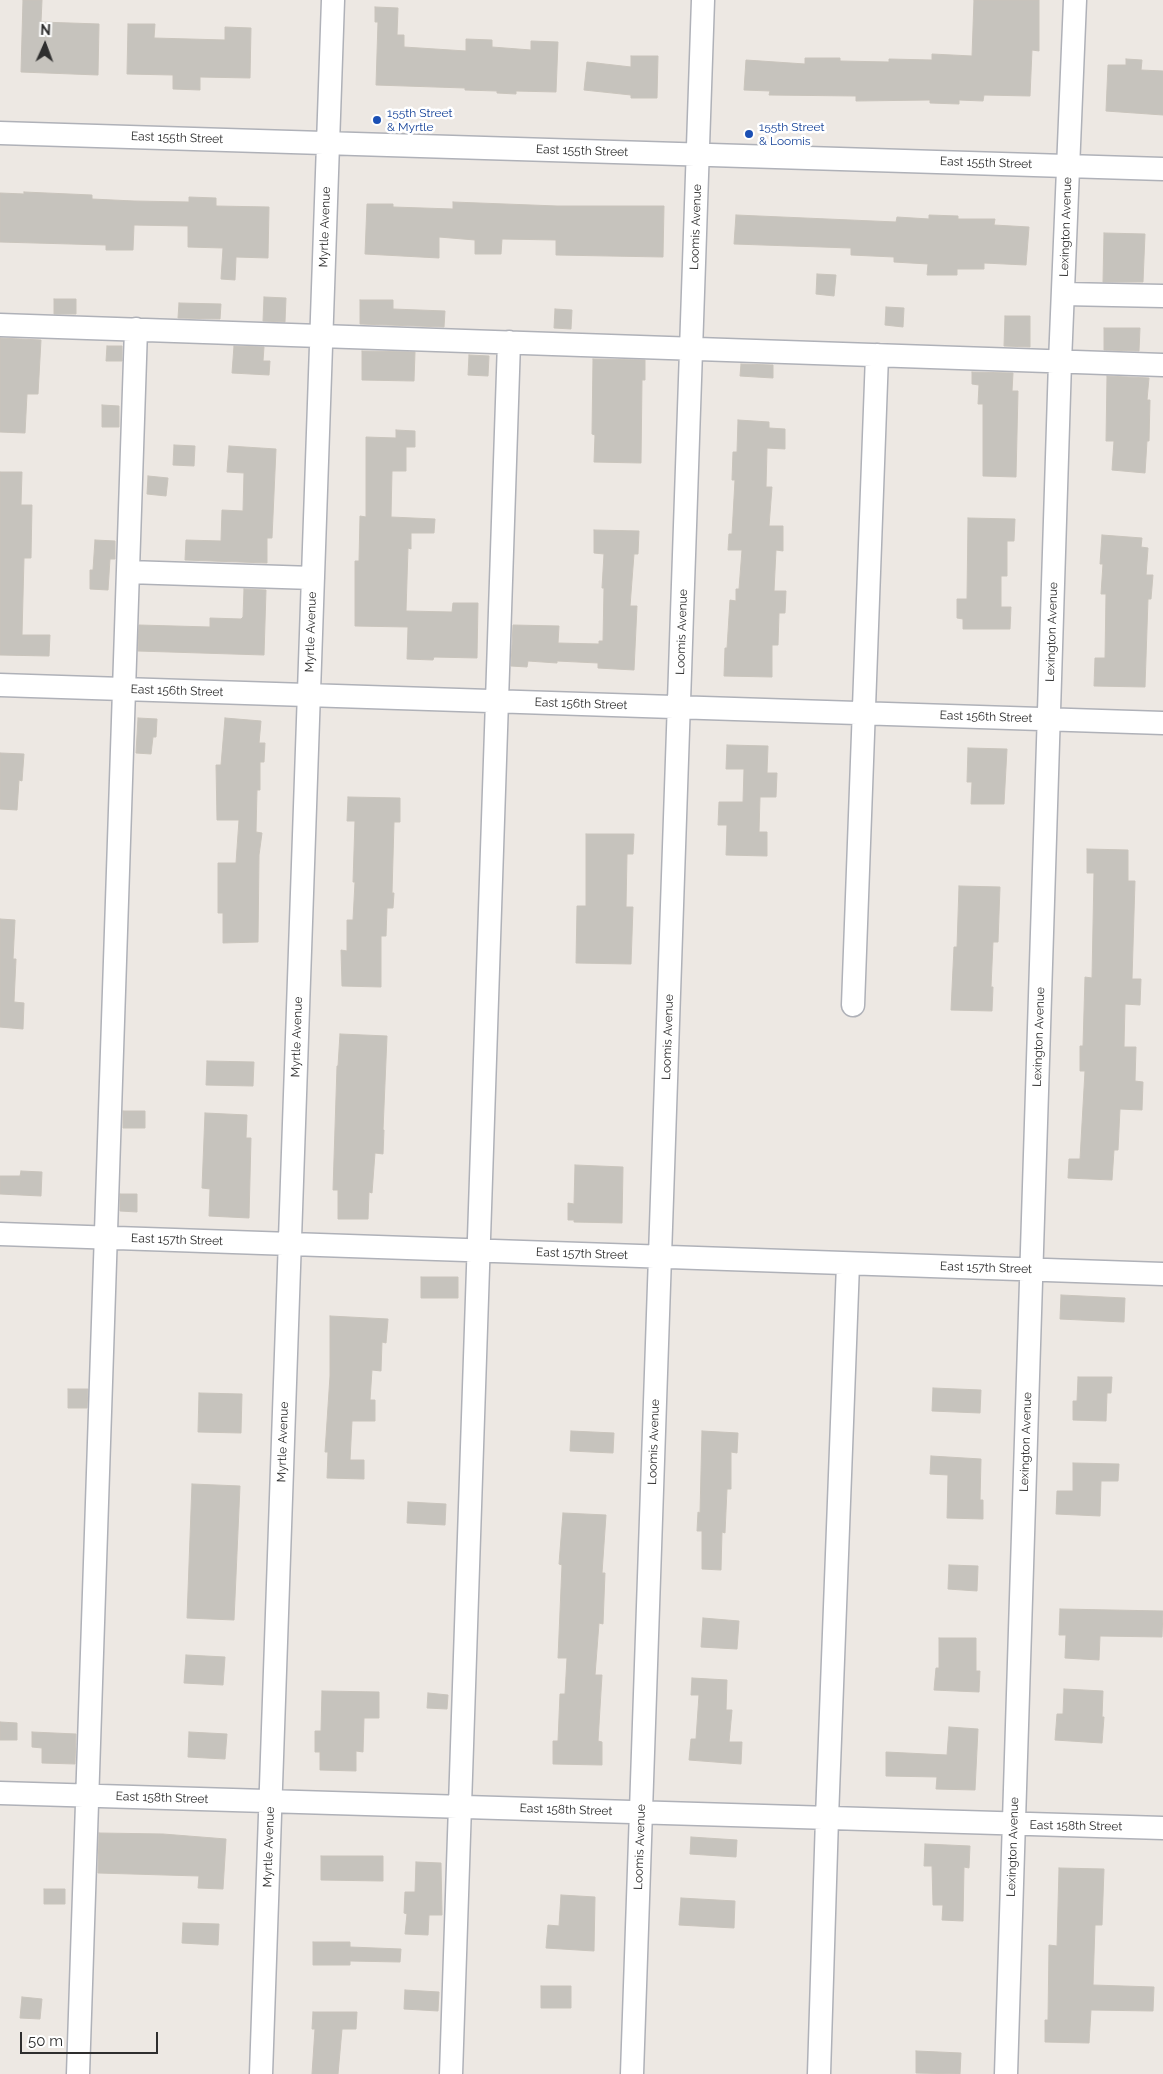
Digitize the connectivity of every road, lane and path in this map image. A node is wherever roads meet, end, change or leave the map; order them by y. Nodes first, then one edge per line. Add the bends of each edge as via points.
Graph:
1 (333, 0) edge
2 (703, 0) edge
3 (1075, 0) edge
4 (0, 133) edge
5 (328, 143) junction
6 (698, 154) junction
7 (1068, 166) junction
8 (1163, 169) edge
9 (1063, 294) junction
10 (1163, 296) edge
11 (0, 325) edge
12 (136, 329) junction
13 (321, 336) junction
14 (509, 342) junction
15 (691, 349) junction
16 (877, 355) junction
17 (1060, 362) junction
18 (1163, 365) edge
19 (128, 572) junction
20 (313, 578) junction
21 (0, 685) edge
22 (124, 689) junction
23 (309, 695) junction
24 (497, 701) junction
25 (679, 707) junction
26 (864, 713) junction
27 (1049, 719) junction
28 (1163, 723) edge
29 (853, 1004) dead end
30 (0, 1234) edge
31 (106, 1237) junction
32 (290, 1244) junction
33 (479, 1250) junction
34 (660, 1257) junction
35 (848, 1264) junction
36 (1031, 1270) junction
37 (1163, 1274) edge
38 (0, 1793) edge
39 (87, 1796) junction
40 (271, 1802) junction
41 (460, 1807) junction
42 (641, 1813) junction
43 (827, 1818) junction
44 (1014, 1825) junction
45 (1163, 1828) edge
46 (78, 2074) edge
47 (261, 2074) edge
48 (451, 2074) edge
49 (632, 2074) edge
50 (819, 2074) edge
51 (1006, 2074) edge

1 - 5 street, Myrtle Avenue
2 - 6 street, Loomis Avenue
3 - 7 street, Lexington Avenue
4 - 5 street, East 155th Street
5 - 6 street, East 155th Street
5 - 13 street, Myrtle Avenue
6 - 7 street, East 155th Street
6 - 15 street, Loomis Avenue
7 - 8 street, East 155th Street
7 - 9 street, Lexington Avenue
9 - 10 street
9 - 17 street, Lexington Avenue
11 - 12 street
12 - 13 street
12 - 19 street
13 - 14 street
13 - 20 street, Myrtle Avenue
14 - 15 street
14 - 24 street
15 - 16 street
15 - 25 street, Loomis Avenue
16 - 17 street
16 - 26 street
17 - 18 street
17 - 27 street, Lexington Avenue
19 - 20 street
19 - 22 street
20 - 23 street, Myrtle Avenue
21 - 22 street, East 156th Street
22 - 23 street, East 156th Street
22 - 31 street
23 - 24 street, East 156th Street
23 - 32 street, Myrtle Avenue
24 - 25 street, East 156th Street
24 - 33 street
25 - 26 street, East 156th Street
25 - 34 street, Loomis Avenue
26 - 27 street, East 156th Street
26 - 29 street
27 - 28 street, East 156th Street
27 - 36 street, Lexington Avenue
30 - 31 street, East 157th Street
31 - 32 street, East 157th Street
31 - 39 street
32 - 33 street, East 157th Street
32 - 40 street, Myrtle Avenue
33 - 34 street, East 157th Street
33 - 41 street
34 - 35 street, East 157th Street
34 - 42 street, Loomis Avenue
35 - 36 street, East 157th Street
35 - 43 street
36 - 37 street, East 157th Street
36 - 44 street, Lexington Avenue
38 - 39 street, East 158th Street
39 - 40 street, East 158th Street
39 - 46 street
40 - 41 street, East 158th Street
40 - 47 street, Myrtle Avenue
41 - 42 street, East 158th Street
41 - 48 street
42 - 43 street, East 158th Street
42 - 49 street, Loomis Avenue
43 - 44 street, East 158th Street
43 - 50 street
44 - 45 street, East 158th Street
44 - 51 street, Lexington Avenue

